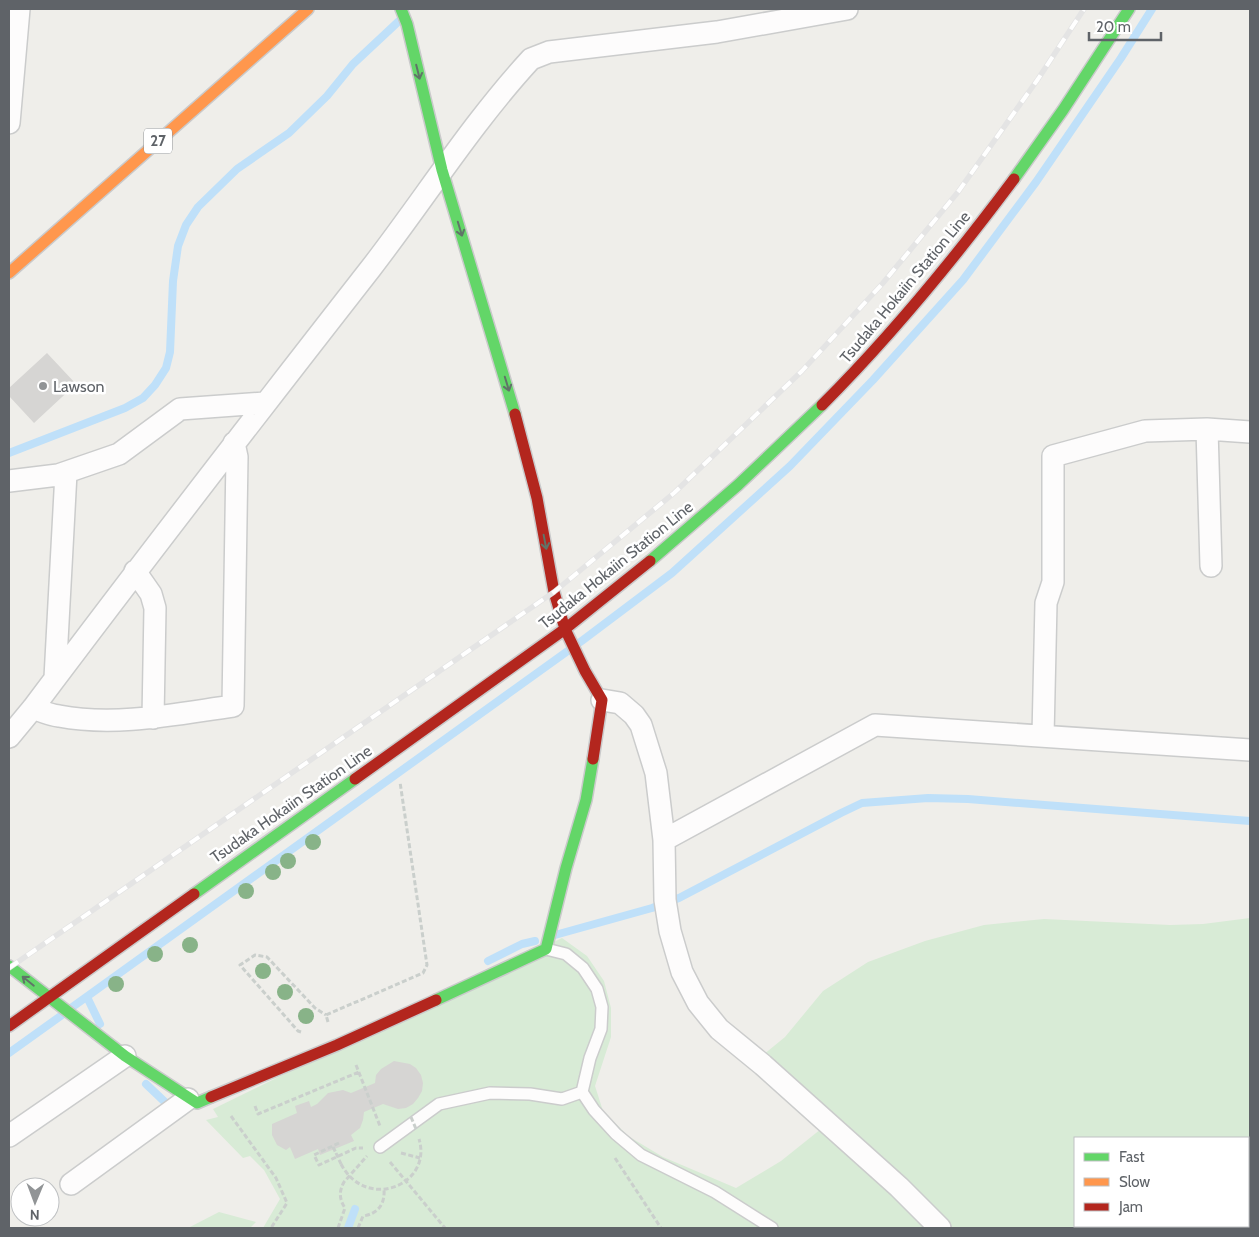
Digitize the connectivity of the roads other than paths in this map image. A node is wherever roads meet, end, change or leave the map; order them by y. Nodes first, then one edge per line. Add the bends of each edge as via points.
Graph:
1 (19, 9) edge
2 (308, 9) edge
3 (401, 9) edge
4 (847, 9) edge
5 (1129, 9) edge
6 (9, 123) edge
7 (442, 170) junction
8 (11, 266) edge
9 (264, 403) junction
10 (1207, 429) junction
11 (1250, 432) edge
12 (234, 443) junction
13 (66, 473) junction
14 (9, 481) edge
15 (1211, 566) dead end
16 (135, 571) junction
17 (565, 629) junction
18 (56, 678) junction
19 (602, 700) junction
20 (33, 708) junction
21 (153, 718) junction
22 (1044, 736) junction
23 (9, 737) edge
24 (1250, 750) edge
25 (664, 840) junction
26 (548, 941) junction
27 (9, 966) edge
28 (48, 997) junction
29 (9, 1026) edge
30 (125, 1056) junction
31 (582, 1092) junction
32 (188, 1099) junction
33 (9, 1136) edge
34 (380, 1147) road end
35 (71, 1184) dead end
36 (772, 1228) edge
37 (940, 1228) edge

1 - 6 street
2 - 8 main road, 27
3 -> 7 main road
4 - 7 street via 717,32 549,52 531,59
5 - 17 main road, Tsudaka Hokaiin Station Line via 1027,162 972,234 883,340 830,397 726,496
7 - 9 street via 373,265
7 -> 17 main road via 509,392 537,498 554,592
9 - 12 street
9 - 13 street via 180,409 119,454
10 - 11 street
10 - 15 street
10 - 22 street via 1146,431 1053,456 1053,582 1046,604
12 - 16 street
12 - 21 street via 237,458 233,706
13 - 14 street
13 - 18 street
16 - 18 street
16 - 21 street via 151,594 155,608
17 - 19 main road
17 - 28 main road, Tsudaka Hokaiin Station Line
18 - 20 street
19 - 25 street via 620,703 641,726 656,772
19 - 26 main road via 586,800
20 - 21 street via 58,716 99,720
20 - 23 street
22 - 24 street
22 - 25 street via 875,725
25 - 37 street via 665,903 670,931 682,972 698,1003 719,1029 899,1187
26 - 31 lane via 583,968 597,989 602,1006 601,1028
26 - 32 main road via 337,1045 197,1103
28 -> 27 main road
28 - 29 main road, Tsudaka Hokaiin Station Line
28 - 30 main road
30 - 32 main road
30 - 33 street
31 - 34 lane via 562,1099 490,1093 439,1104
31 - 36 lane via 616,1134 641,1155 715,1192
32 - 35 street

